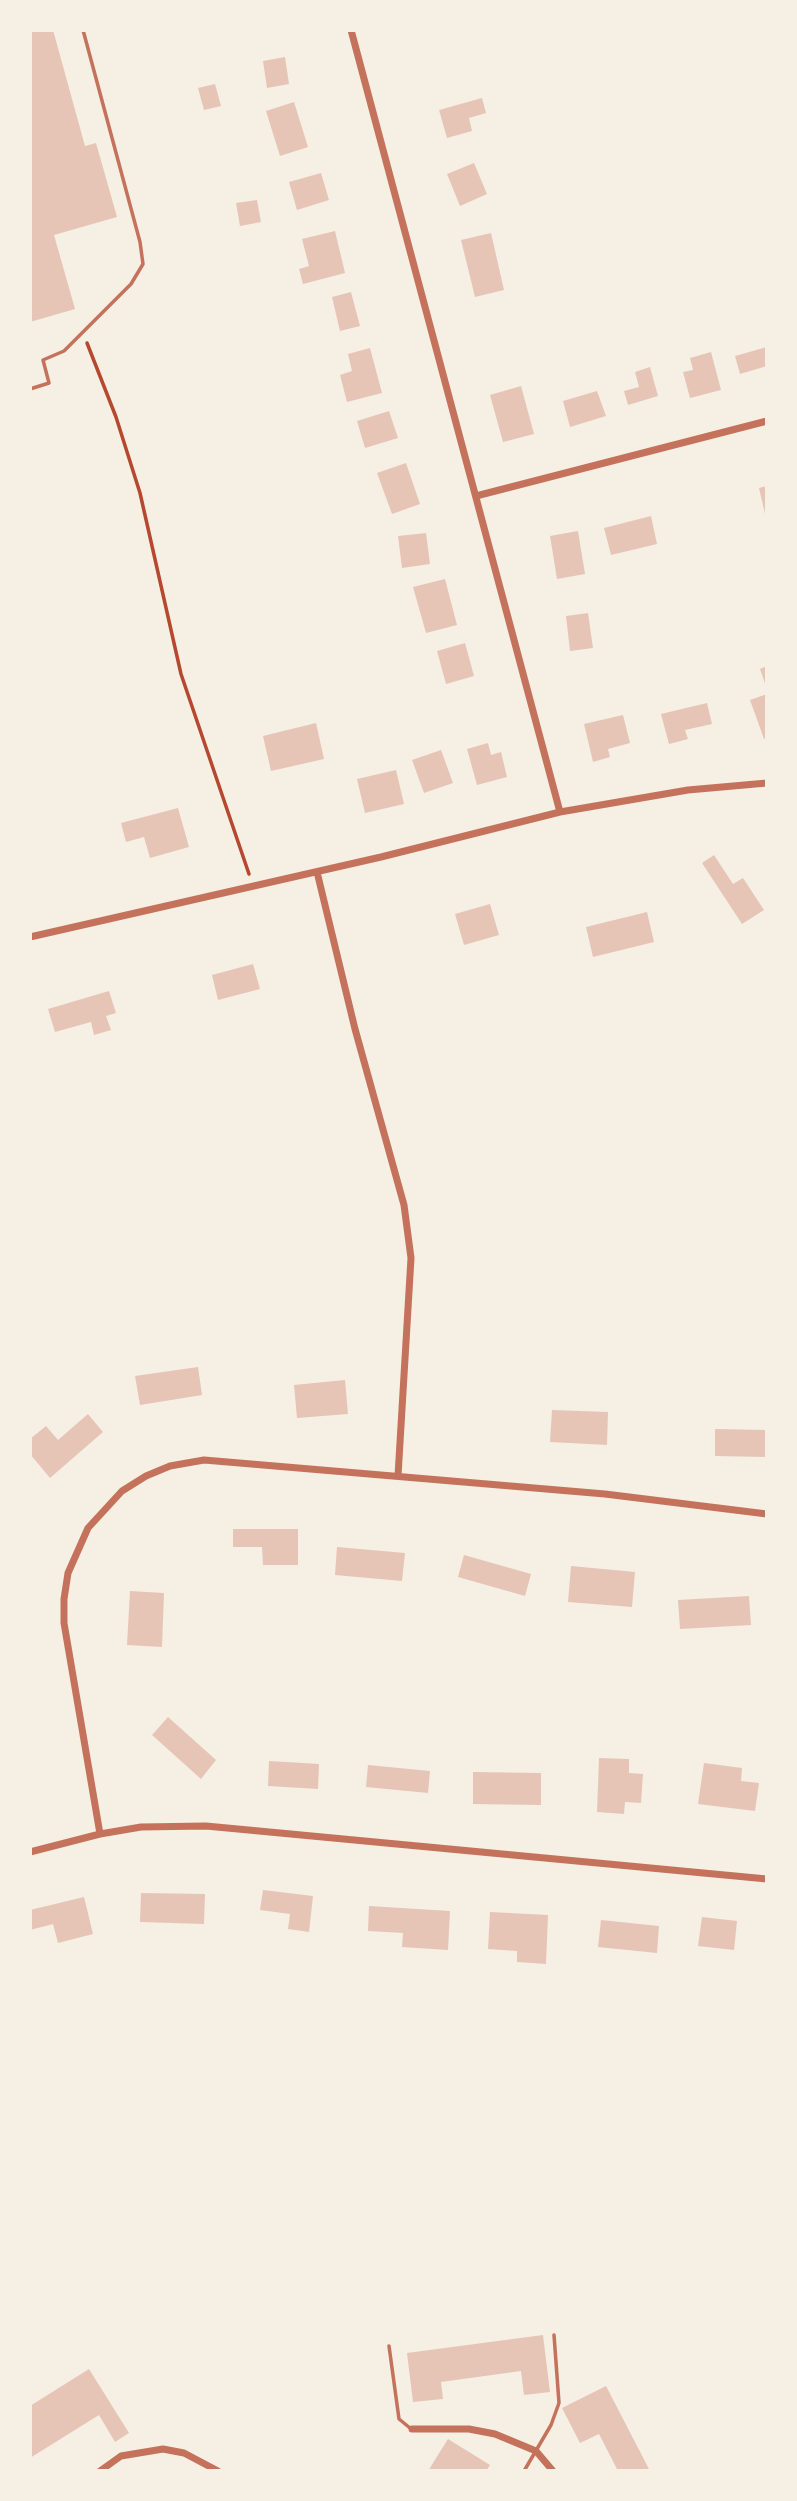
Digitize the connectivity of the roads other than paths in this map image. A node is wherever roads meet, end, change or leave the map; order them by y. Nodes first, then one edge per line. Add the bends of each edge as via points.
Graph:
1 (83, 30) edge
2 (351, 30) edge
3 (30, 389) edge
4 (767, 421) edge
5 (475, 496) junction
6 (767, 783) edge
7 (560, 812) junction
8 (317, 872) junction
9 (30, 937) edge
10 (398, 1476) junction
11 (767, 1514) edge
12 (100, 1834) junction
13 (30, 1852) edge
14 (767, 1879) edge
15 (554, 2335) dead end
16 (389, 2346) dead end
17 (412, 2429) joint
18 (536, 2451) junction
19 (100, 2471) edge
20 (218, 2471) edge
21 (524, 2471) edge
22 (552, 2471) edge

1 - 3 lane via 143,264 131,284 64,351 43,360 49,383
2 - 5 street
4 - 5 street
5 - 7 street
6 - 7 street via 688,790
7 - 8 street
8 - 9 street
8 - 10 street via 404,1205 411,1258
10 - 11 street
10 - 12 street via 204,1460 146,1476 104,1507 77,1549 64,1599 64,1623
12 - 13 street
12 - 14 street via 141,1827 206,1826
15 - 18 lane via 559,2403
16 - 17 lane via 399,2419
17 - 18 street via 469,2429
18 - 21 lane
18 - 22 street
19 - 20 street via 121,2456 163,2449 184,2453

